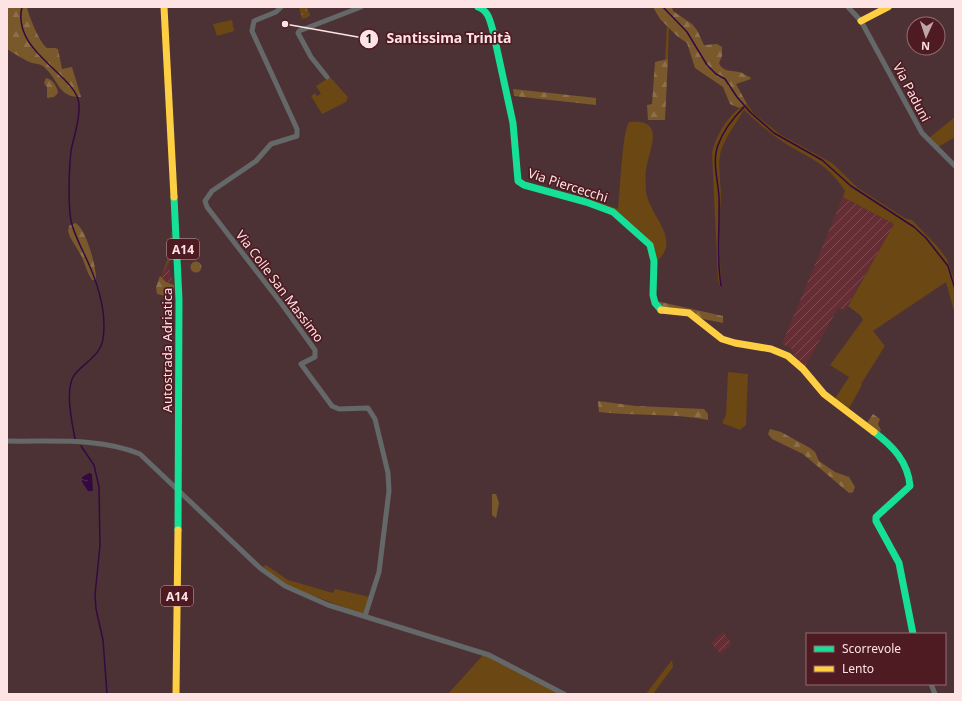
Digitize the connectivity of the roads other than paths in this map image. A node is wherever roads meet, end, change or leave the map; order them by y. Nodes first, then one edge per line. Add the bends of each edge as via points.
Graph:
1 (164, 7) edge
2 (170, 7) edge
3 (281, 7) edge
4 (361, 7) edge
5 (478, 7) edge
6 (848, 7) edge
7 (888, 7) edge
8 (862, 20) junction
9 (327, 77) dead end
10 (955, 166) edge
11 (7, 441) edge
12 (182, 499) junction
13 (365, 616) junction
14 (913, 633) edge
15 (176, 694) edge
16 (182, 694) edge
17 (564, 694) edge

1 - 12 main road, Autostrada Adriatica / A14 via 179,300 179,484
2 - 12 main road, Autostrada Adriatica / A14 via 184,253 186,368 185,490
3 - 13 street, Via Colle San Massimo via 278,11 254,21 252,31 297,129 297,136 271,144 256,161 212,191 205,201 315,350 313,359 301,364 332,406 340,409 364,407 373,412 388,472 389,491 379,572
4 - 9 street via 298,33 304,46
5 - 14 main road, Via Piercecchi via 484,9 489,16 493,31 513,123 518,181 613,212 650,245 654,252 654,301 659,310 690,313 715,335 726,341 772,349 784,354 809,374 824,395 879,435 896,452 907,468 910,486 876,517 876,521 899,563
6 - 8 street, Via Paduni
7 - 8 main road
8 - 10 street, Via Paduni via 922,133
11 - 13 street via 79,442 108,445 140,454 260,568 284,586 328,605
12 - 15 main road, Autostrada Adriatica / A14
12 - 16 main road, Autostrada Adriatica / A14
13 - 17 street via 489,655

